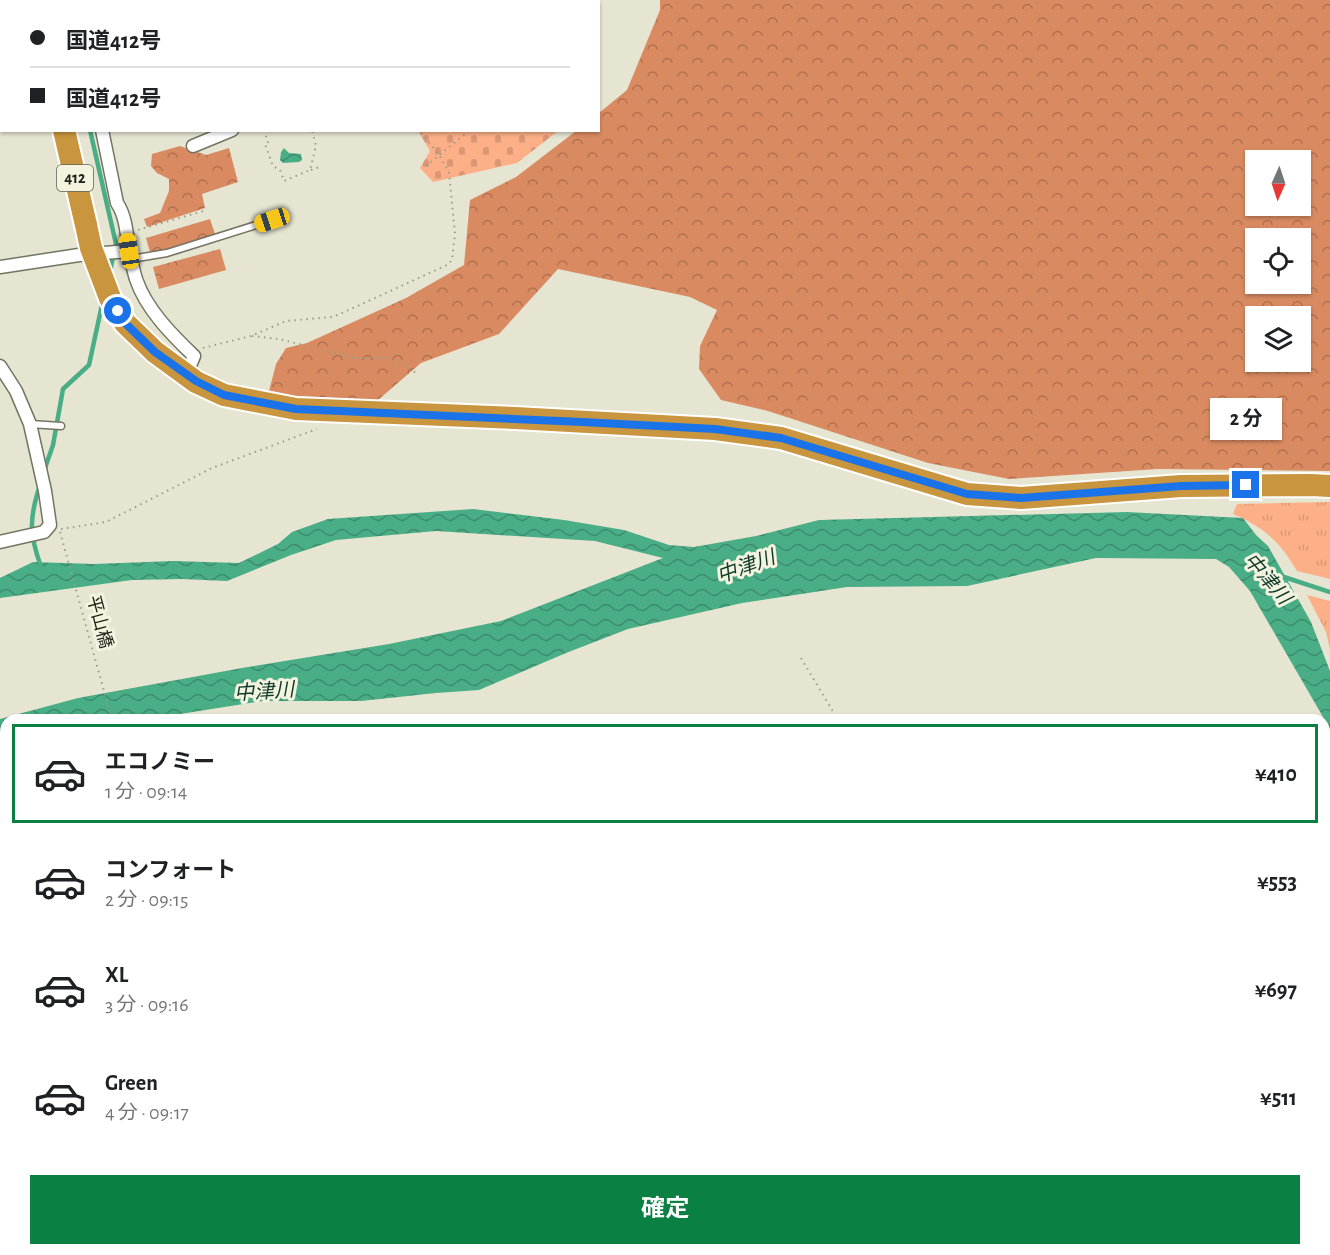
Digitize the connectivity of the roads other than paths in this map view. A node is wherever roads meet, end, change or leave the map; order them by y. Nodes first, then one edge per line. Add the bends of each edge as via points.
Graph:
1 (64, 132) edge
2 (102, 132) edge
3 (227, 132) edge
4 (192, 146) dead end
5 (272, 220) dead end
6 (128, 254) junction
7 (0, 267) edge
8 (190, 365) junction
9 (0, 366) edge
10 (30, 424) junction
11 (61, 426) dead end
12 (1330, 486) edge
13 (0, 542) edge

1 - 8 highway, 412, bridge via 91,248 110,298 125,323 155,352
2 - 6 street via 127,233
3 - 4 street
5 - 6 lane via 167,253
6 - 7 street via 79,255
6 - 8 street via 148,302 178,340
8 - 12 highway, 412 via 224,395 296,409 703,429 781,438 967,494 1021,498 1181,486
9 - 10 street
10 - 11 lane
10 - 13 street via 53,531

